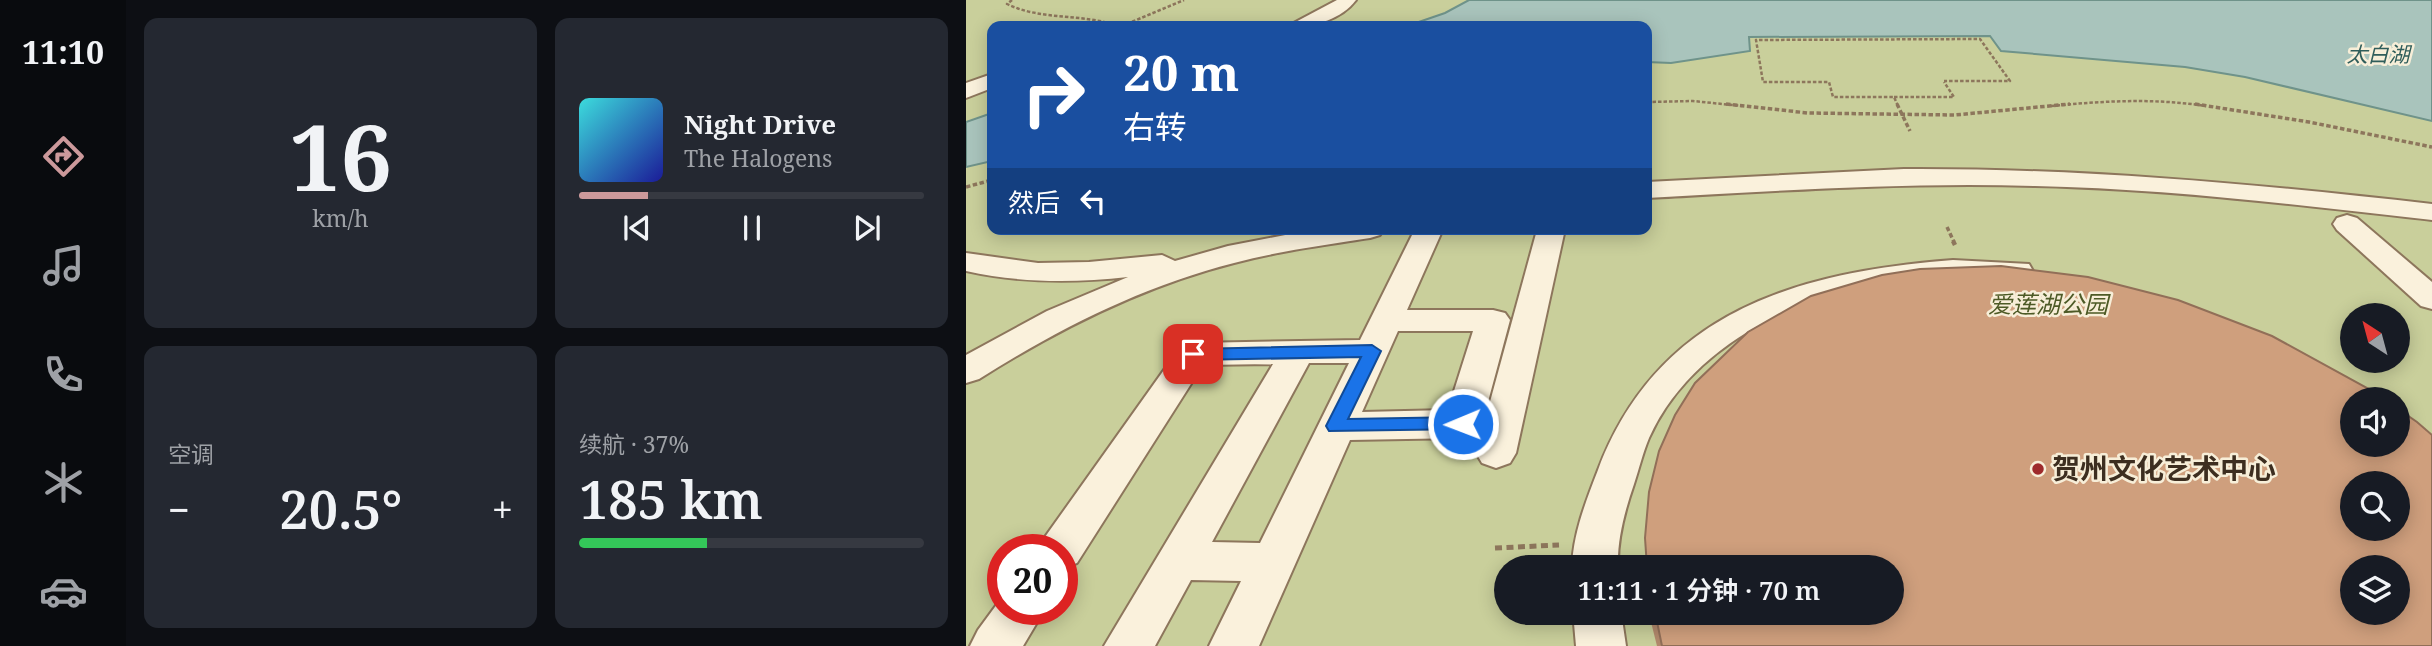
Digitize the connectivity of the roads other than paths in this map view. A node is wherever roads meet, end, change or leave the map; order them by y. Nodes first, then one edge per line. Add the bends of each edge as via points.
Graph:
1 (1347, 0) edge
2 (1309, 21) edge
3 (987, 82) edge
4 (966, 91) edge
5 (1652, 190) edge
6 (2432, 212) edge
7 (2347, 224) dead end
8 (1338, 235) edge
9 (1426, 235) edge
10 (1550, 235) edge
11 (1227, 256) junction
12 (972, 267) edge
13 (1083, 270) junction
14 (2046, 274) edge
15 (2432, 299) edge
16 (1076, 311) junction
17 (1380, 336) junction
18 (1298, 352) junction
19 (967, 370) edge
20 (1335, 426) junction
21 (1496, 453) dead end
22 (1072, 534) edge
23 (1597, 555) edge
24 (1178, 561) junction
25 (1273, 562) junction
26 (1010, 625) edge
27 (1599, 625) edge
28 (995, 646) edge
29 (1129, 646) edge
30 (1234, 646) edge
31 (1601, 646) edge

1 - 2 street
3 - 4 street
5 - 6 street via 1812,179 2050,180 2160,184
7 - 15 street
8 - 11 lane
9 - 17 street
10 - 21 street
11 - 13 street
11 - 16 lane
12 - 13 street
13 - 16 street via 1097,279 1097,285
14 - 23 street via 1965,267 1878,273 1797,293 1724,330 1662,385 1616,460
16 - 19 lane
17 - 18 street
17 - 20 street
17 - 20 street via 1493,320 1463,424
18 - 22 street via 1193,354
18 - 24 street
20 - 25 street
24 - 25 street
24 - 29 street
25 - 30 street
26 - 28 street
27 - 31 street

